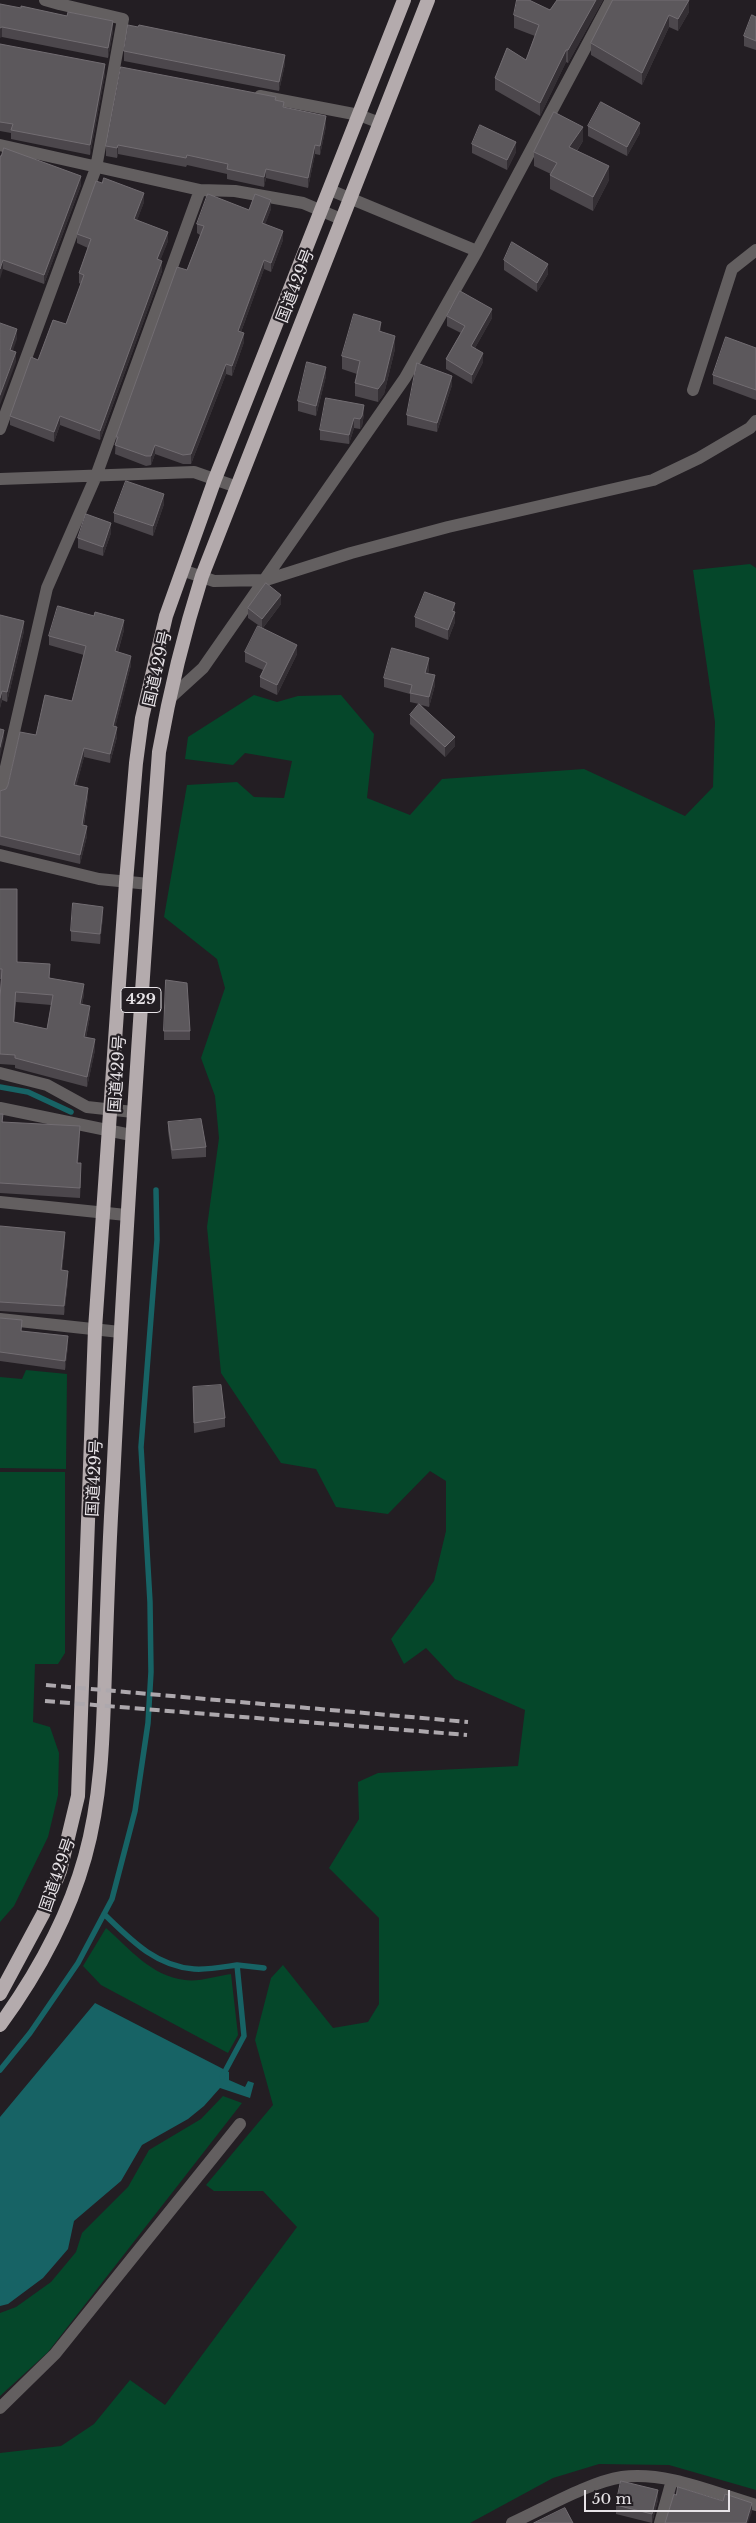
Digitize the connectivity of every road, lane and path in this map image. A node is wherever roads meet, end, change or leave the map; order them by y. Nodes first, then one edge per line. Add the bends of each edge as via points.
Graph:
1 (45, 0) edge
2 (404, 0) edge
3 (428, 0) edge
4 (611, 0) edge
5 (59, 2) edge
6 (246, 93) edge
7 (359, 115) junction
8 (380, 123) junction
9 (0, 147) edge
10 (96, 168) junction
11 (200, 190) junction
12 (330, 190) junction
13 (349, 198) junction
14 (322, 210) junction
15 (341, 219) junction
16 (756, 250) edge
17 (477, 251) junction
18 (693, 390) dead end
19 (756, 421) edge
20 (0, 428) edge
21 (96, 476) junction
22 (0, 479) edge
23 (215, 479) junction
24 (237, 487) junction
25 (182, 570) junction
26 (202, 576) junction
27 (266, 580) junction
28 (169, 699) junction
29 (0, 793) edge
30 (0, 855) edge
31 (126, 882) junction
32 (149, 884) junction
33 (0, 1073) edge
34 (0, 1108) edge
35 (111, 1110) junction
36 (133, 1112) junction
37 (109, 1132) junction
38 (131, 1135) junction
39 (0, 1202) edge
40 (103, 1213) junction
41 (126, 1215) junction
42 (0, 1319) edge
43 (95, 1329) junction
44 (120, 1332) junction
45 (0, 1994) edge
46 (0, 2025) edge
47 (240, 2124) dead end
48 (0, 2408) edge
49 (672, 2480) junction
50 (756, 2505) edge
51 (512, 2523) edge
52 (660, 2523) edge

1 - 5 street
2 - 7 highway, 国道429号 / 429
3 - 8 highway, 国道429号 / 429
4 - 17 street
5 - 10 street via 123,19
6 - 7 street
7 - 8 street
7 - 12 highway, 国道429号 / 429
8 - 13 highway, 国道429号 / 429
9 - 10 street
10 - 11 street
10 - 20 street
11 - 14 street via 235,191 303,203
11 - 21 street
12 - 13 street
12 - 14 highway, 国道429号 / 429
13 - 15 highway, 国道429号 / 429
13 - 17 street
14 - 15 street
14 - 23 highway, 国道429号 / 429
15 - 24 highway, 国道429号 / 429
16 - 18 street via 732,269
17 - 27 street via 405,378
19 - 27 street via 750,428 699,458 653,480 448,527
21 - 22 street
21 - 23 street via 194,472
21 - 29 street via 47,588
23 - 24 street
23 - 25 highway, 国道429号 / 429
24 - 26 highway, 国道429号 / 429
25 - 26 street
25 - 31 highway, 国道429号 / 429 via 166,616 142,718
26 - 27 street via 214,580
26 - 28 highway, 国道429号 / 429 via 182,640
27 - 28 street via 203,668
28 - 32 highway, 国道429号 / 429 via 159,752
30 - 31 street via 100,879
31 - 32 street
31 - 35 highway, 国道429号 / 429
32 - 36 highway, 国道429号 / 429
33 - 35 street via 47,1085 87,1107
34 - 37 street
35 - 36 street
35 - 37 highway, 国道429号 / 429
36 - 38 highway, 国道429号 / 429
37 - 38 street
37 - 40 highway, 国道429号 / 429
38 - 41 highway, 国道429号 / 429
39 - 40 street
40 - 41 street
40 - 43 highway, 国道429号 / 429
41 - 44 highway, 国道429号 / 429
42 - 43 street
43 - 44 street
43 - 45 highway, 国道429号 / 429 via 78,1796 60,1870 42,1914
44 - 46 highway, 国道429号 / 429 via 102,1756 95,1811 85,1857 48,1951
47 - 48 street via 56,2354
49 - 50 street
49 - 51 street via 621,2477 600,2483
49 - 52 street

